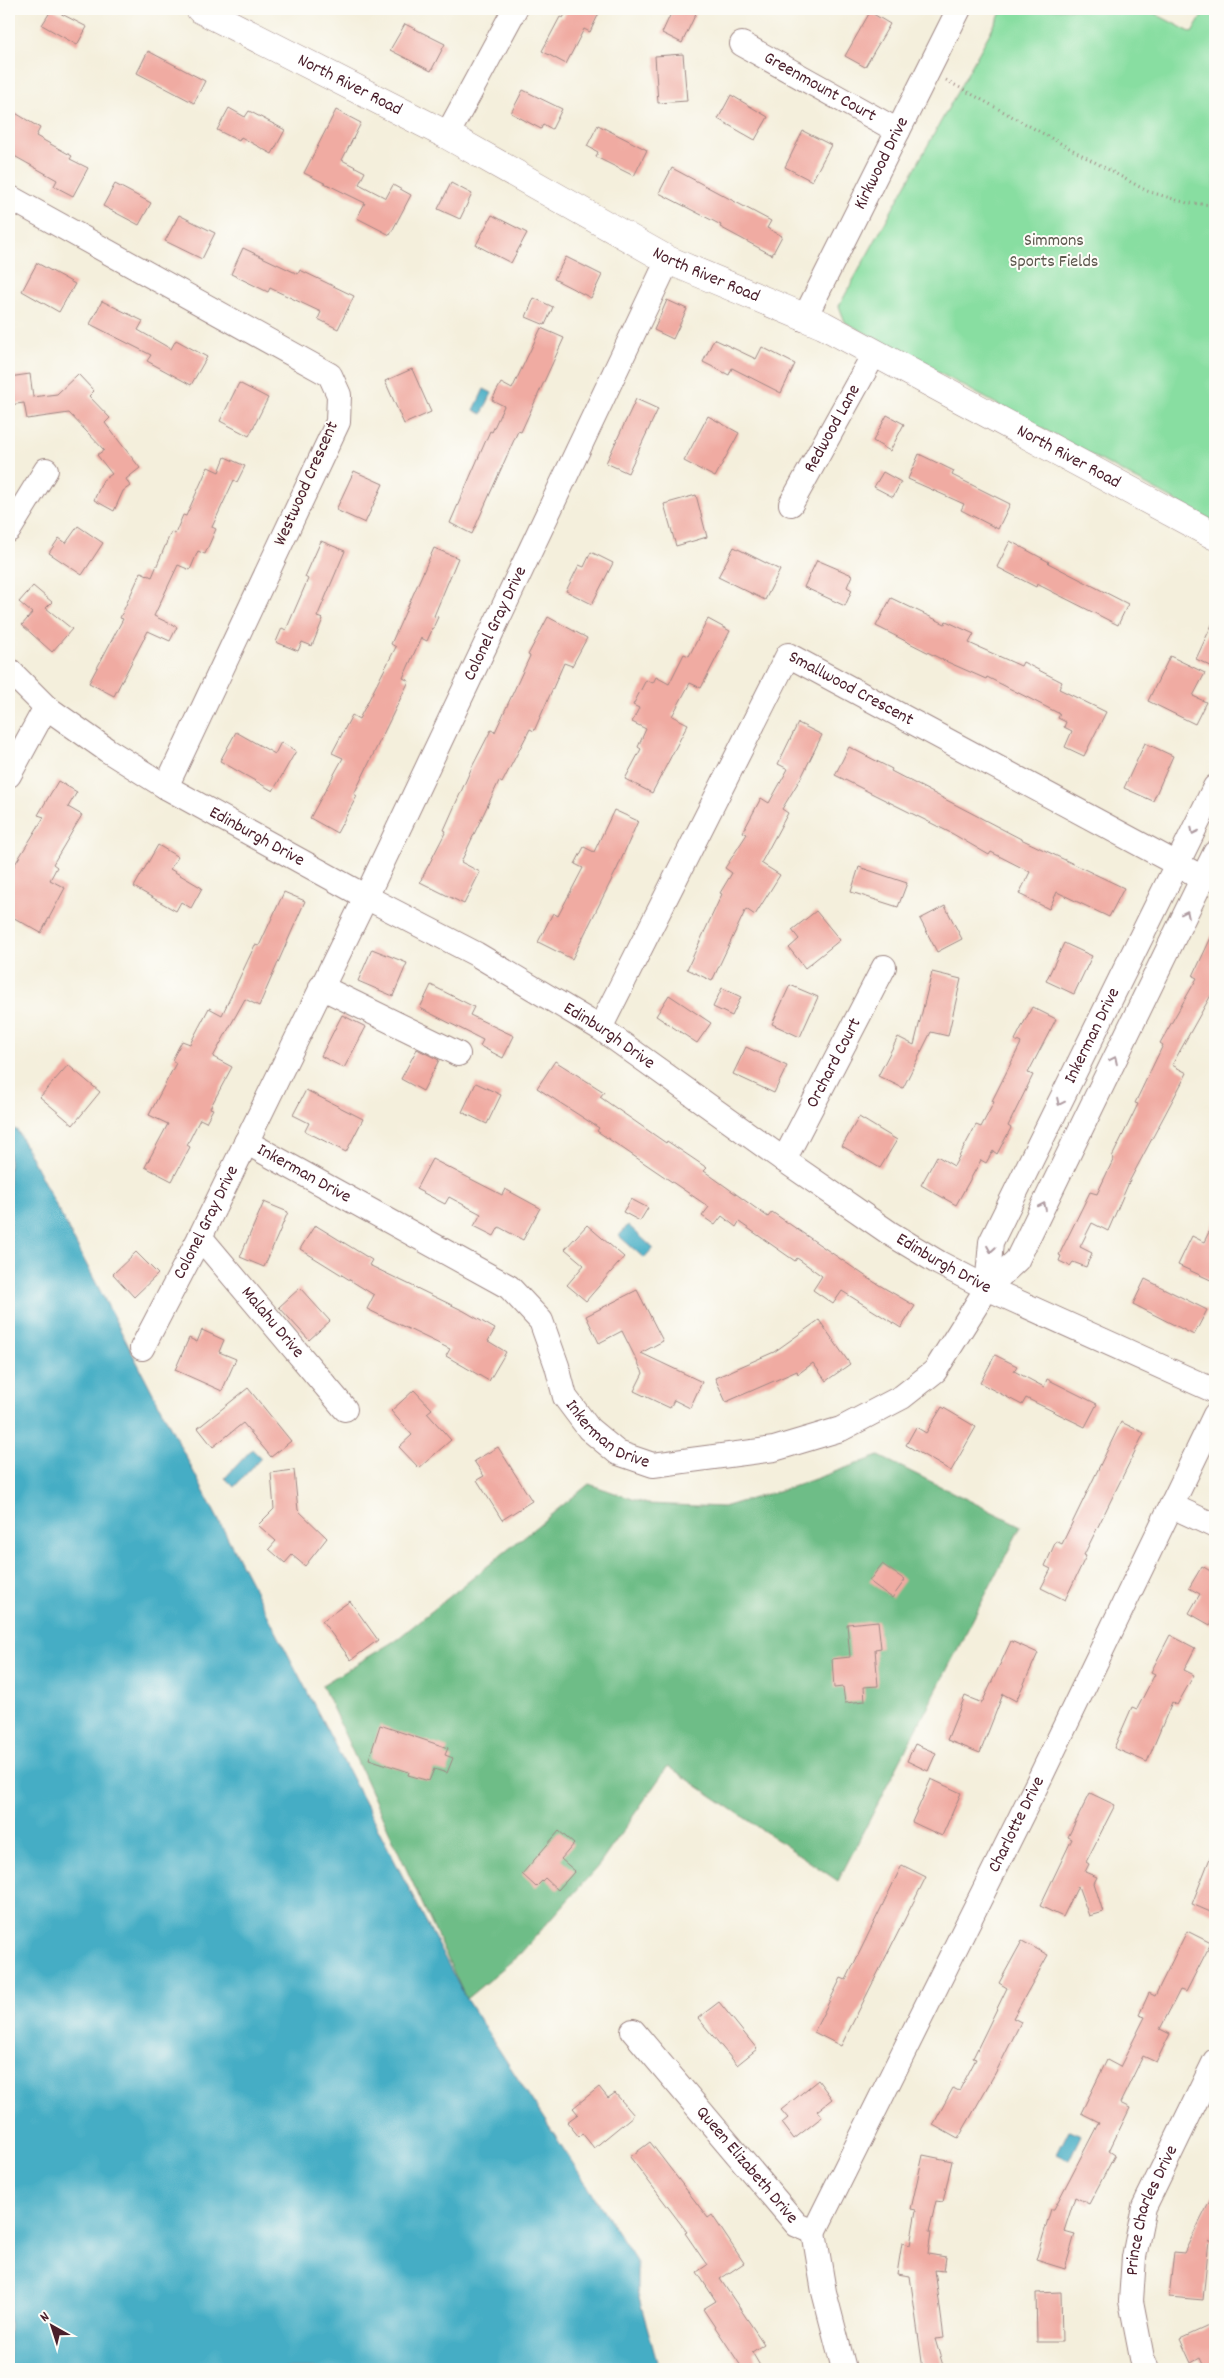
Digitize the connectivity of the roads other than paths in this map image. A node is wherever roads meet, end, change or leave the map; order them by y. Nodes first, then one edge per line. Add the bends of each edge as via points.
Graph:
1 (200, 9) edge
2 (515, 9) edge
3 (959, 9) edge
4 (742, 44) dead end
5 (898, 131) junction
6 (447, 135) junction
7 (9, 197) edge
8 (668, 260) junction
9 (804, 319) junction
10 (874, 354) junction
11 (46, 470) dead end
12 (791, 504) dead end
13 (9, 530) edge
14 (1215, 536) edge
15 (9, 670) edge
16 (46, 707) junction
17 (9, 775) edge
18 (166, 786) junction
19 (1215, 787) edge
20 (1215, 853) edge
21 (1177, 864) junction
22 (1203, 878) junction
23 (366, 897) junction
24 (884, 966) dead end
25 (321, 988) junction
26 (600, 1028) junction
27 (458, 1054) dead end
28 (246, 1142) junction
29 (784, 1160) junction
30 (200, 1237) junction
31 (987, 1288) junction
32 (142, 1348) dead end
33 (1215, 1391) edge
34 (345, 1409) dead end
35 (1215, 1415) edge
36 (1172, 1506) junction
37 (1215, 1526) edge
38 (633, 2031) dead end
39 (1215, 2061) edge
40 (814, 2232) junction
41 (844, 2369) edge
42 (1147, 2369) edge

1 - 6 main road, North River Road
2 - 6 street
3 - 5 street, Kirkwood Drive
4 - 5 street, Greenmount Court
5 - 9 street, Kirkwood Drive
6 - 8 main road, North River Road
7 - 18 street, Westwood Crescent via 330,375 339,394 338,422
8 - 9 main road, North River Road
8 - 23 street, Colonel Gray Drive
9 - 10 main road, North River Road via 823,325
10 - 12 street, Redwood Lane
10 - 14 main road, North River Road
11 - 13 street
15 - 16 street, Edinburgh Drive
16 - 17 street
16 - 18 street, Edinburgh Drive
18 - 23 street, Edinburgh Drive
19 -> 21 street, Inkerman Drive
20 - 22 street, Inkerman Drive
21 - 22 street, Smallwood Crescent
21 - 26 street, Smallwood Crescent via 788,654
21 -> 31 street, Inkerman Drive via 991,1242
31 -> 22 street, Inkerman Drive via 1017,1260
23 - 25 street, Colonel Gray Drive
23 - 26 street, Edinburgh Drive via 476,954
24 - 29 street, Orchard Court
25 - 27 street
25 - 28 street, Colonel Gray Drive
26 - 29 street, Edinburgh Drive
28 - 30 street, Colonel Gray Drive
28 - 31 street, Inkerman Drive via 509,1287 542,1321 565,1397 588,1429 618,1453 654,1465 774,1449 841,1428 902,1397 935,1371
29 - 31 street, Edinburgh Drive via 891,1234
30 - 32 street, Colonel Gray Drive
30 - 34 street, Malahu Drive
31 - 33 street, Edinburgh Drive
35 - 36 street, Charlotte Drive
36 - 37 street
36 - 40 street, Charlotte Drive
38 - 40 street, Queen Elizabeth Drive via 797,2225
39 - 42 street, Prince Charles Drive via 1144,2207 1134,2257 1131,2302
40 - 41 street, Queen Elizabeth Drive via 824,2292

